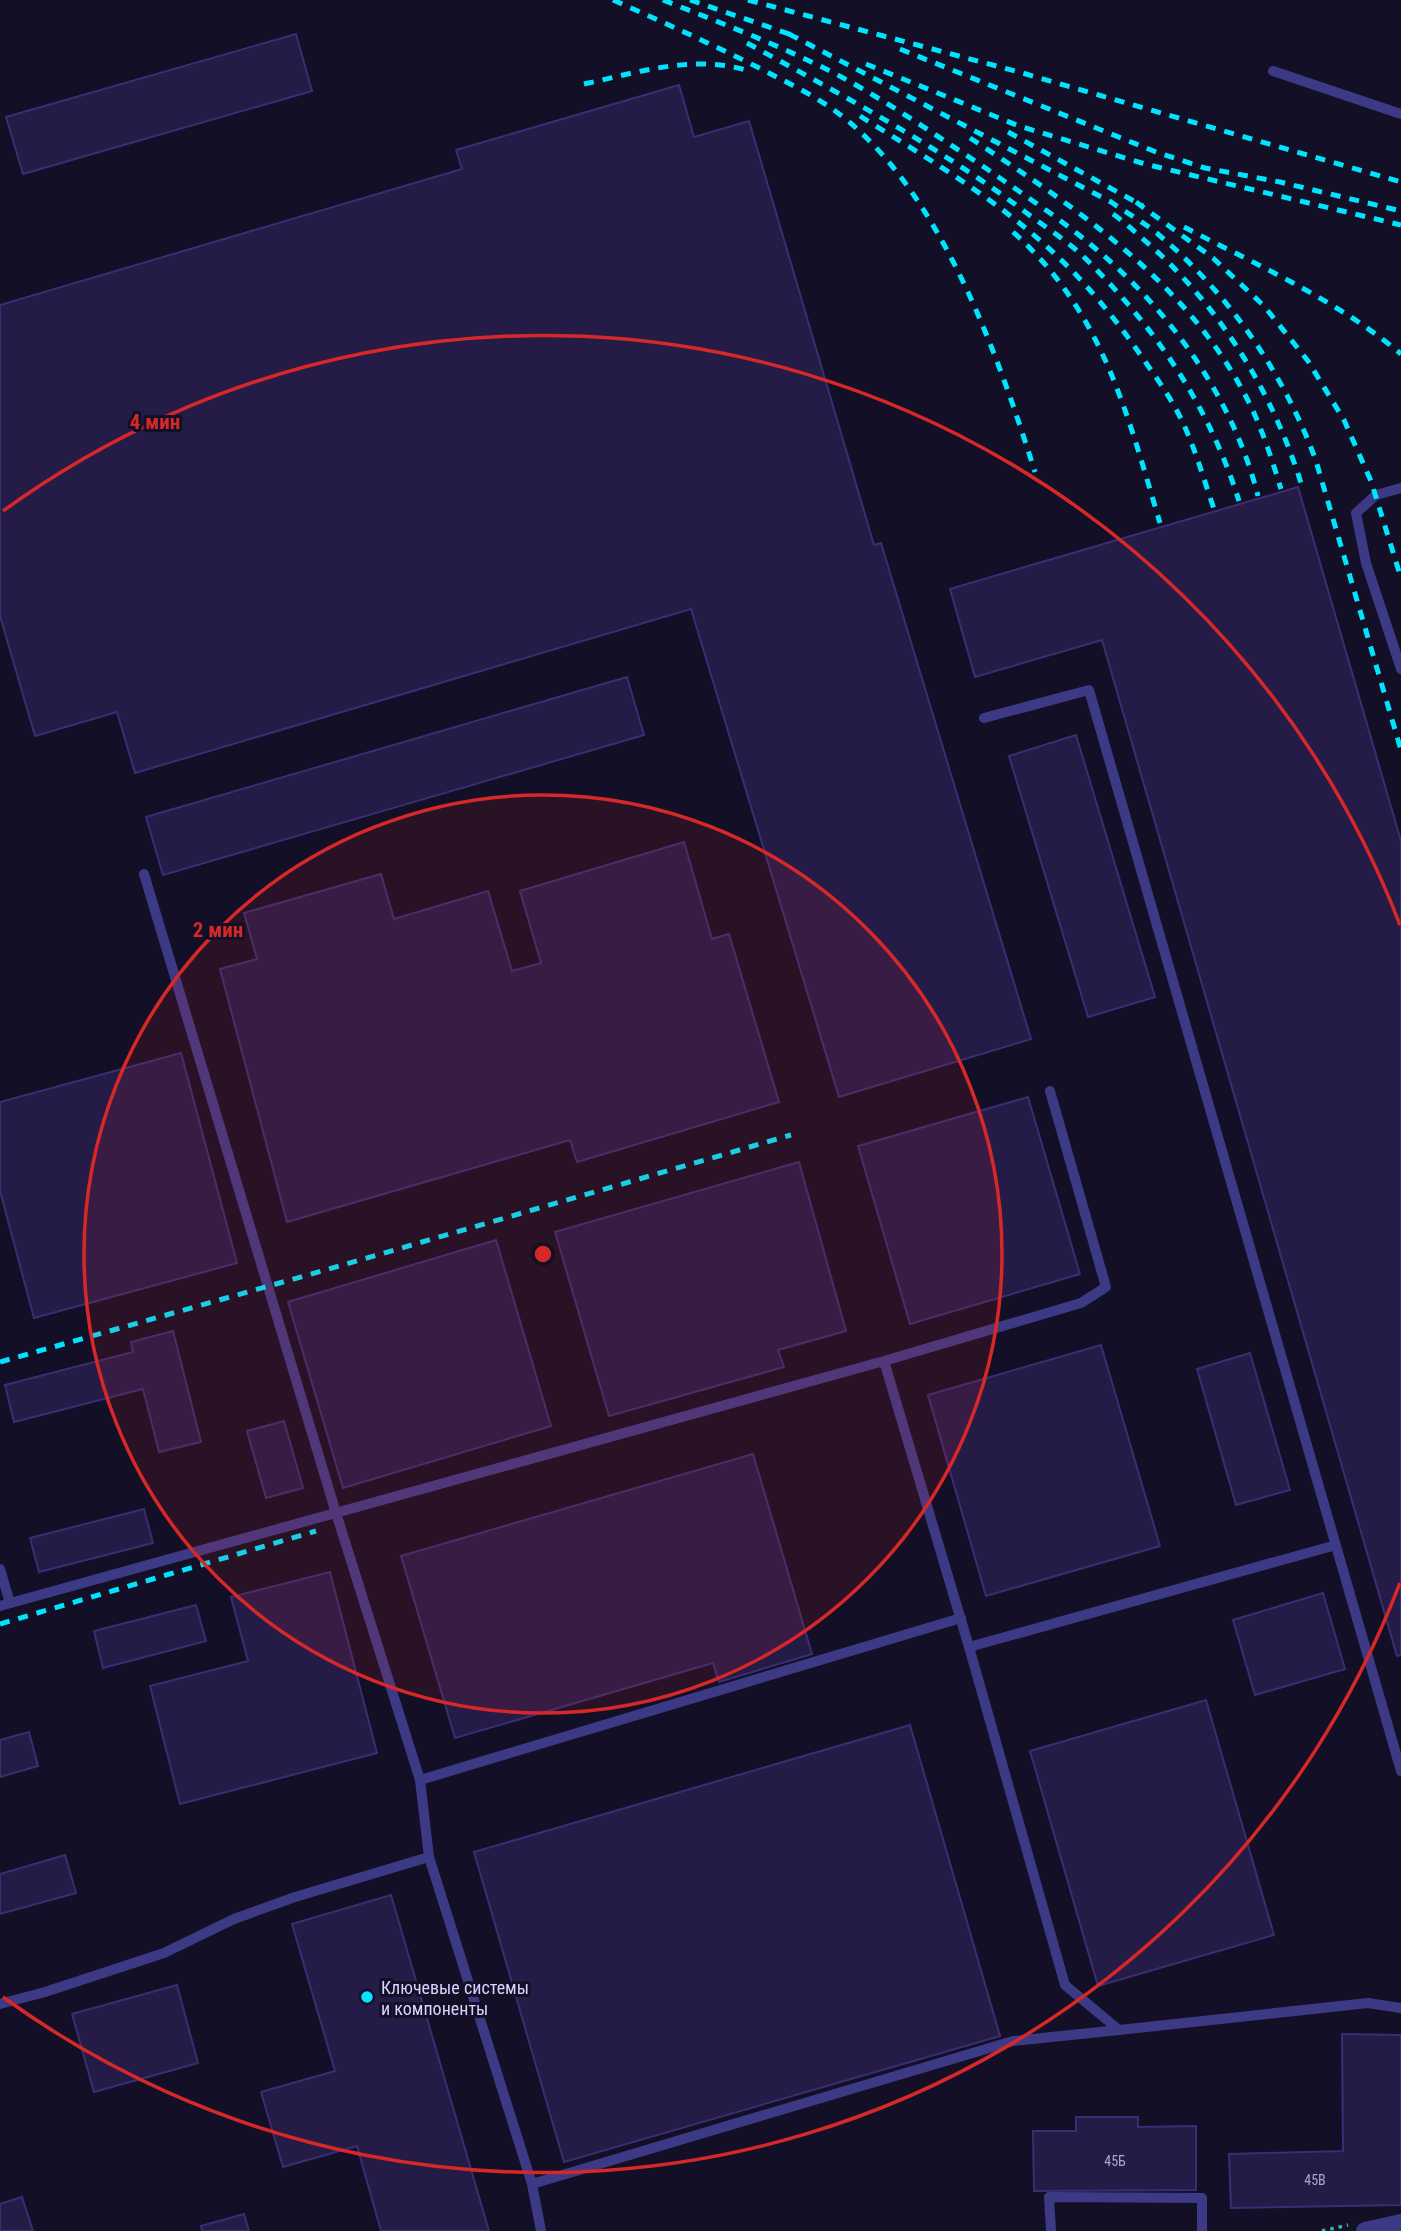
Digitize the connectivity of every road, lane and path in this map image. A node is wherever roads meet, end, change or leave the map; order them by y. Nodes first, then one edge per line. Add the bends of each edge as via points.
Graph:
1 (1273, 71) dead end
2 (1401, 114) edge
3 (1401, 488) edge
4 (1401, 669) edge
5 (984, 718) dead end
6 (144, 874) dead end
7 (1050, 1091) dead end
8 (884, 1361) junction
9 (337, 1513) junction
10 (1336, 1545) junction
11 (0, 1569) edge
12 (5, 1605) edge
13 (961, 1618) junction
14 (969, 1647) junction
15 (1401, 1771) edge
16 (420, 1780) junction
17 (429, 1857) junction
18 (0, 2004) edge
19 (1401, 2008) edge
20 (1119, 2030) junction
21 (532, 2184) junction
22 (1401, 2223) edge
23 (541, 2231) edge
24 (1051, 2231) edge
25 (1202, 2231) edge
26 (1366, 2231) edge

1 - 2 lane
3 - 4 lane via 1376,495 1356,513 1366,563
5 - 10 lane via 1089,690
6 - 9 lane
7 - 8 lane via 1106,1287 1081,1303
8 - 9 lane
8 - 13 lane
9 - 12 lane
9 - 16 lane
10 - 14 lane
10 - 15 lane
11 - 12 lane
13 - 14 lane
13 - 16 lane
14 - 20 lane via 1065,1985
16 - 17 lane
17 - 18 lane via 295,1897 234,1919 164,1953
17 - 21 lane
19 - 20 lane via 1367,2003
20 - 21 lane via 1013,2041
21 - 23 lane
22 - 26 street
24 - 25 lane via 1049,2197 1202,2198

